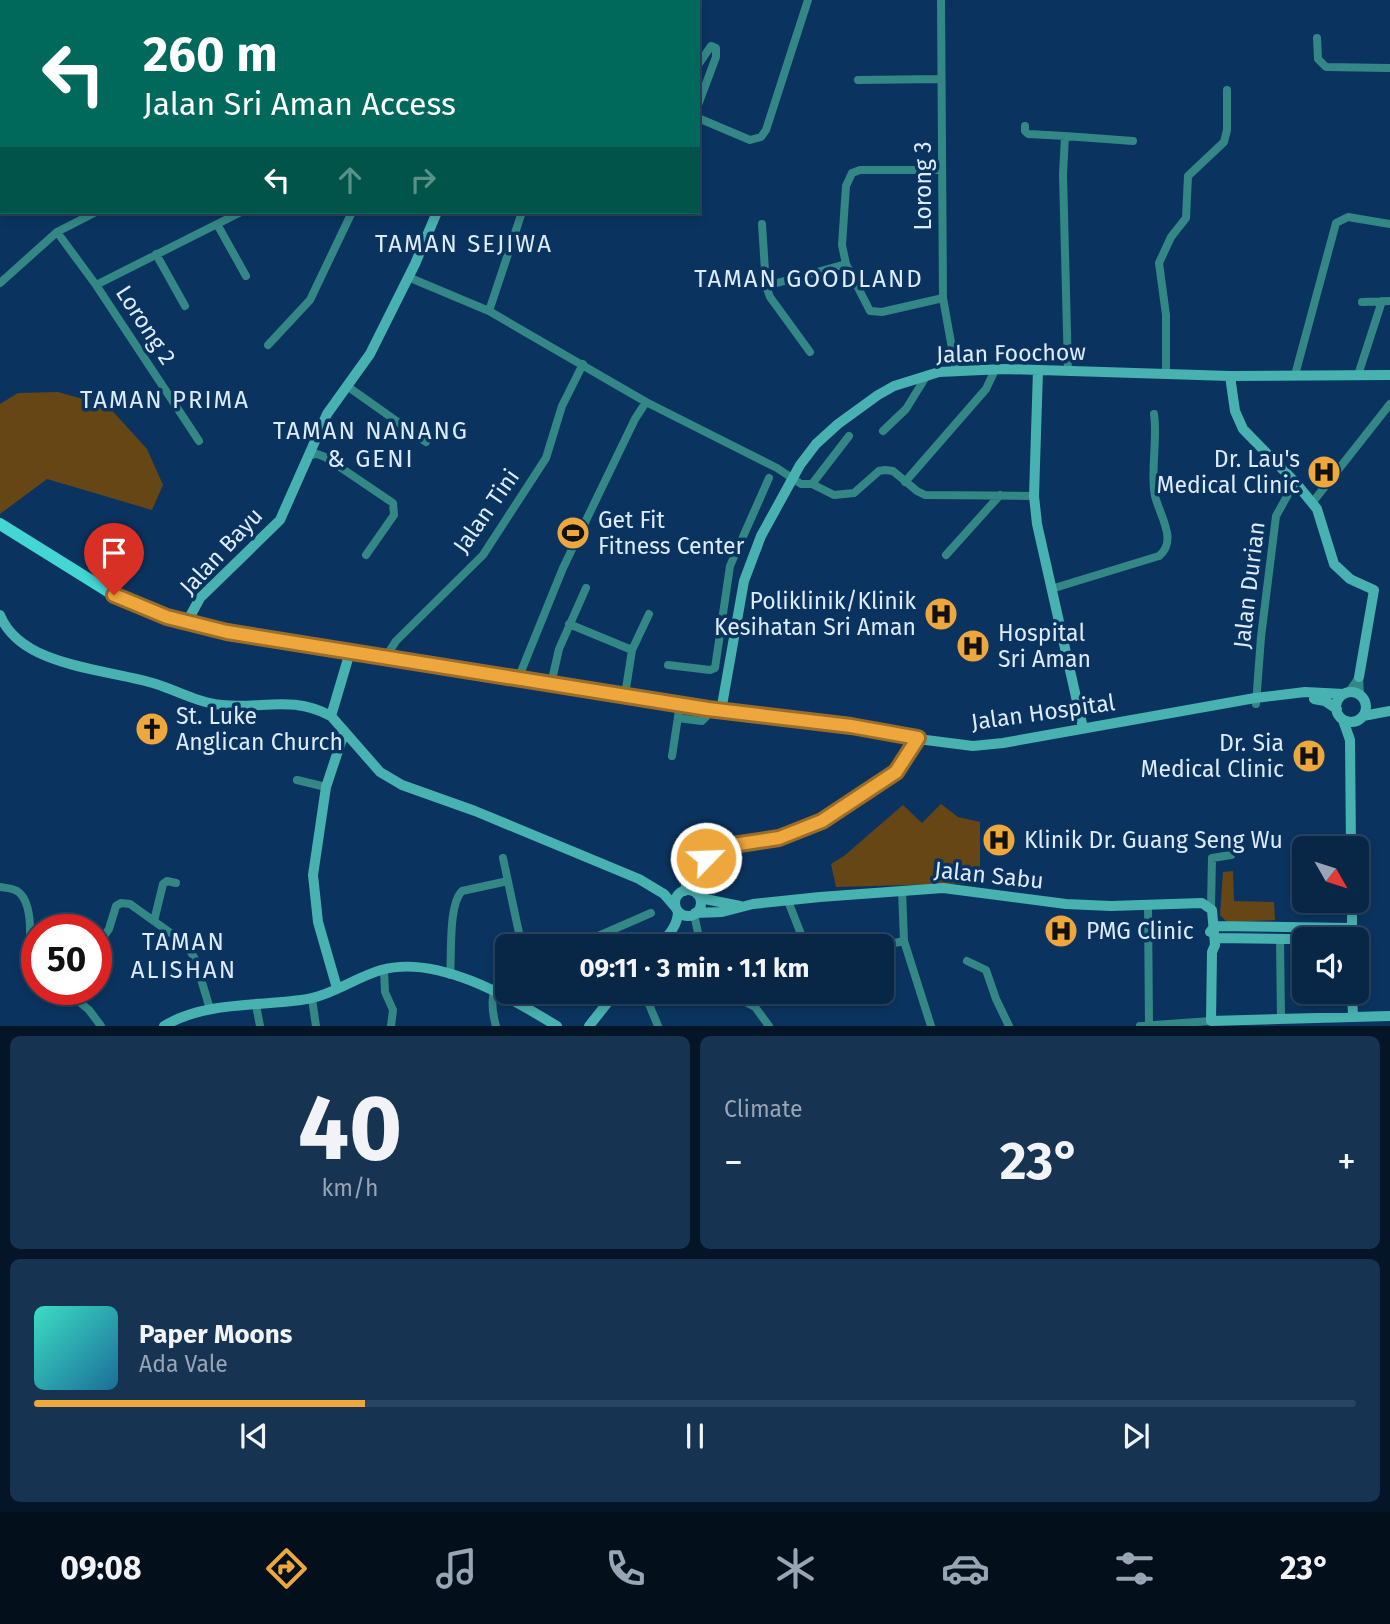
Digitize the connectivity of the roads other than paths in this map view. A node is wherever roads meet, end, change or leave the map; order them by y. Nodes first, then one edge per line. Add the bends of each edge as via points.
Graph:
1 (808, 0) edge
2 (941, 0) edge
3 (1317, 38) dead end
4 (700, 62) edge
5 (1390, 68) edge
6 (941, 79) junction
7 (858, 80) dead end
8 (1227, 90) dead end
9 (700, 100) edge
10 (700, 119) edge
11 (1025, 125) dead end
12 (1065, 136) junction
13 (1133, 141) dead end
14 (942, 170) junction
15 (92, 214) edge
16 (237, 214) edge
17 (351, 214) edge
18 (436, 214) edge
19 (521, 214) edge
20 (217, 224) junction
21 (762, 224) dead end
22 (1390, 224) edge
23 (57, 232) junction
24 (156, 254) junction
25 (846, 264) junction
26 (246, 276) dead end
27 (408, 277) junction
28 (0, 283) edge
29 (96, 285) junction
30 (766, 286) junction
31 (943, 298) junction
32 (1386, 301) edge
33 (1362, 302) dead end
34 (185, 306) dead end
35 (489, 312) junction
36 (268, 345) dead end
37 (810, 352) dead end
38 (583, 364) junction
39 (1038, 370) junction
40 (956, 371) junction
41 (1068, 371) junction
42 (1166, 374) junction
43 (927, 375) junction
44 (1359, 375) junction
45 (1390, 375) edge
46 (1230, 376) junction
47 (1295, 376) junction
48 (993, 377) junction
49 (347, 386) junction
50 (646, 402) junction
51 (1390, 404) edge
52 (1154, 414) dead end
53 (883, 431) dead end
54 (849, 436) dead end
55 (199, 441) dead end
56 (426, 442) dead end
57 (309, 455) junction
58 (769, 478) dead end
59 (801, 482) junction
60 (905, 482) junction
61 (1295, 482) junction
62 (1000, 495) junction
63 (1034, 496) junction
64 (1312, 503) junction
65 (0, 524) edge
66 (366, 555) dead end
67 (946, 555) dead end
68 (730, 566) junction
69 (747, 569) junction
70 (586, 588) dead end
71 (1051, 589) junction
72 (649, 614) dead end
73 (0, 615) edge
74 (187, 622) junction
75 (569, 624) junction
76 (632, 650) junction
77 (350, 652) junction
78 (385, 658) junction
79 (668, 665) dead end
80 (1359, 677) joint
81 (518, 679) junction
82 (551, 684) junction
83 (625, 695) junction
84 (1354, 696) junction
85 (1255, 701) junction
86 (680, 704) junction
87 (1336, 709) junction
88 (715, 710) junction
89 (1390, 710) edge
90 (331, 716) junction
91 (678, 718) junction
92 (1361, 718) junction
93 (1343, 720) junction
94 (1083, 728) junction
95 (344, 733) junction
96 (918, 738) junction
97 (1350, 740) junction
98 (672, 756) dead end
99 (297, 780) dead end
100 (326, 788) junction
101 (1351, 836) edge
102 (723, 849) junction
103 (1231, 855) dead end
104 (503, 858) dead end
105 (508, 881) junction
106 (176, 883) dead end
107 (649, 883) junction
108 (0, 887) edge
109 (902, 890) junction
110 (682, 891) junction
111 (699, 896) junction
112 (789, 901) junction
113 (1148, 905) junction
114 (740, 906) junction
115 (1208, 909) junction
116 (686, 912) junction
117 (651, 913) dead end
118 (28, 914) edge
119 (112, 917) edge
120 (155, 921) junction
121 (1211, 931) junction
122 (519, 934) edge
123 (603, 934) edge
124 (671, 934) edge
125 (695, 934) edge
126 (801, 934) edge
127 (1292, 934) edge
128 (1292, 938) edge
129 (1280, 939) junction
130 (904, 941) junction
131 (894, 943) edge
132 (967, 961) dead end
133 (384, 970) junction
134 (450, 975) junction
135 (337, 988) junction
136 (494, 990) junction
137 (312, 999) junction
138 (606, 1004) edge
139 (649, 1004) edge
140 (749, 1004) edge
141 (1352, 1004) edge
142 (83, 1005) edge
143 (256, 1005) junction
144 (210, 1009) junction
145 (1353, 1016) junction
146 (1390, 1016) edge
147 (1281, 1018) junction
148 (1211, 1021) junction
149 (1144, 1025) edge
150 (101, 1026) edge
151 (164, 1026) edge
152 (260, 1026) edge
153 (316, 1026) edge
154 (391, 1026) edge
155 (496, 1026) edge
156 (556, 1026) edge
157 (589, 1026) edge
158 (658, 1026) edge
159 (769, 1026) edge
160 (931, 1026) edge
161 (1009, 1026) edge

1 - 10 street via 761,137 750,140
2 - 6 street, Lorong 3
3 - 5 street via 1318,59 1326,66
4 - 9 street via 708,48 716,48
6 - 7 street
6 - 14 street, Lorong 3
8 - 42 street via 1227,136 1188,176 1186,218 1159,259 1166,315
11 - 12 street via 1028,134
12 - 13 street
12 - 41 street
14 - 25 street via 852,173 842,225
14 - 31 street, Lorong 3
15 - 23 street
16 - 20 street
17 - 36 street via 315,292
18 - 27 street, Jalan Bayu
19 - 35 street
20 - 24 street
20 - 26 street
21 - 30 street
22 - 47 street via 1348,217 1336,223
23 - 28 street
23 - 29 street, Lorong 2
24 - 29 street
24 - 34 street
25 - 30 street
25 - 31 street via 874,313
27 - 35 street
27 - 49 street, Jalan Bayu via 370,354
29 - 55 street, Lorong 2
30 - 37 street via 769,297
31 - 40 street, Lorong 3
32 - 33 street
32 - 44 street
35 - 38 street
38 - 50 street
38 - 78 street, Jalan Tini via 562,406 546,458 483,555 396,641
39 - 41 street, Jalan Foochow
39 - 48 street, Jalan Foochow
39 - 63 street
40 - 43 street, Jalan Foochow
40 - 48 street, Jalan Foochow
41 - 42 street, Jalan Foochow
42 - 46 street, Jalan Foochow
43 - 53 street via 906,409
43 - 59 street, Jalan Foochow via 886,391 838,424 816,444
44 - 45 street, Jalan Foochow
44 - 47 street, Jalan Foochow
46 - 47 street, Jalan Foochow
46 - 61 street via 1243,429
48 - 60 street
49 - 56 street
49 - 57 street, Jalan Bayu via 327,414
50 - 59 street
50 - 81 street via 563,568
51 - 64 street
52 - 71 street via 1154,491 1168,546 1159,556
54 - 59 street
57 - 66 street via 325,457 393,503 394,516
57 - 74 street, Jalan Bayu via 280,520 200,598
58 - 68 street
59 - 60 street via 834,495 854,493 879,471 893,471
59 - 69 street, Jalan Foochow via 761,536
60 - 62 street via 925,495
61 - 64 street
61 - 85 street, Jalan Durian via 1276,516
62 - 63 street
62 - 67 street
63 - 71 street
64 - 80 street via 1334,564 1350,579 1374,590
65 - 74 main road via 114,595
68 - 69 street
68 - 79 street via 715,668
69 - 88 street, Jalan Foochow
70 - 75 street
71 - 94 street
72 - 76 street
73 - 90 street via 26,645 57,660 219,705 289,703
74 - 77 main road
75 - 76 street
75 - 82 street
76 - 83 street
77 - 78 main road
77 - 90 street
78 - 81 main road
80 - 84 street
81 - 82 main road
82 - 83 main road
83 - 86 main road
84 - 85 street, Jalan Hospital via 1305,692
84 - 87 street via 1338,700
84 - 89 street, Jalan Hospital
84 - 92 street via 1366,709
85 - 87 street, Jalan Hospital via 1313,699
85 - 94 street, Jalan Hospital
86 - 88 main road
86 - 91 street
87 - 93 street
88 - 91 street via 702,721
88 - 96 main road
89 - 92 street
90 - 95 street
91 - 98 street
92 - 93 street
92 - 97 street
93 - 97 street
94 - 96 street, Jalan Hospital via 985,745
95 - 100 street
95 - 107 street via 380,772 394,780
96 - 102 street via 896,772 822,821 779,838
97 - 101 street
99 - 100 street
100 - 135 street via 313,888
102 - 110 street via 700,863
102 - 111 street via 704,869
103 - 115 street via 1212,858
104 - 105 street
105 - 122 street
105 - 134 street via 462,891 457,897
106 - 120 street via 163,884
107 - 110 street
107 - 116 street
108 - 118 street via 23,897
109 - 112 street, Jalan Sabu
109 - 113 street, Jalan Sabu via 961,889 1066,904
109 - 130 street
110 - 111 street
110 - 116 street via 676,898
111 - 114 street
111 - 116 street via 700,906
112 - 114 street, Jalan Sabu
112 - 126 street
113 - 115 street, Jalan Sabu via 1202,904
113 - 149 street
114 - 116 street via 722,912
115 - 121 street
116 - 124 street via 679,929
116 - 125 street
117 - 123 street
119 - 120 street via 118,904 130,904
120 - 144 street via 191,951
121 - 127 street
121 - 129 street
121 - 148 street
128 - 129 street
129 - 147 street
130 - 131 street
130 - 160 street
132 - 161 street via 986,970
133 - 134 street via 414,968
133 - 135 street
133 - 154 street via 385,992 393,1010
134 - 136 street
135 - 137 street
136 - 155 street
136 - 156 street
137 - 143 street
137 - 153 street
138 - 157 street
139 - 158 street
140 - 159 street
141 - 145 street
142 - 150 street
143 - 144 street
143 - 152 street
144 - 151 street
145 - 146 street
145 - 147 street
147 - 148 street
148 - 149 street

